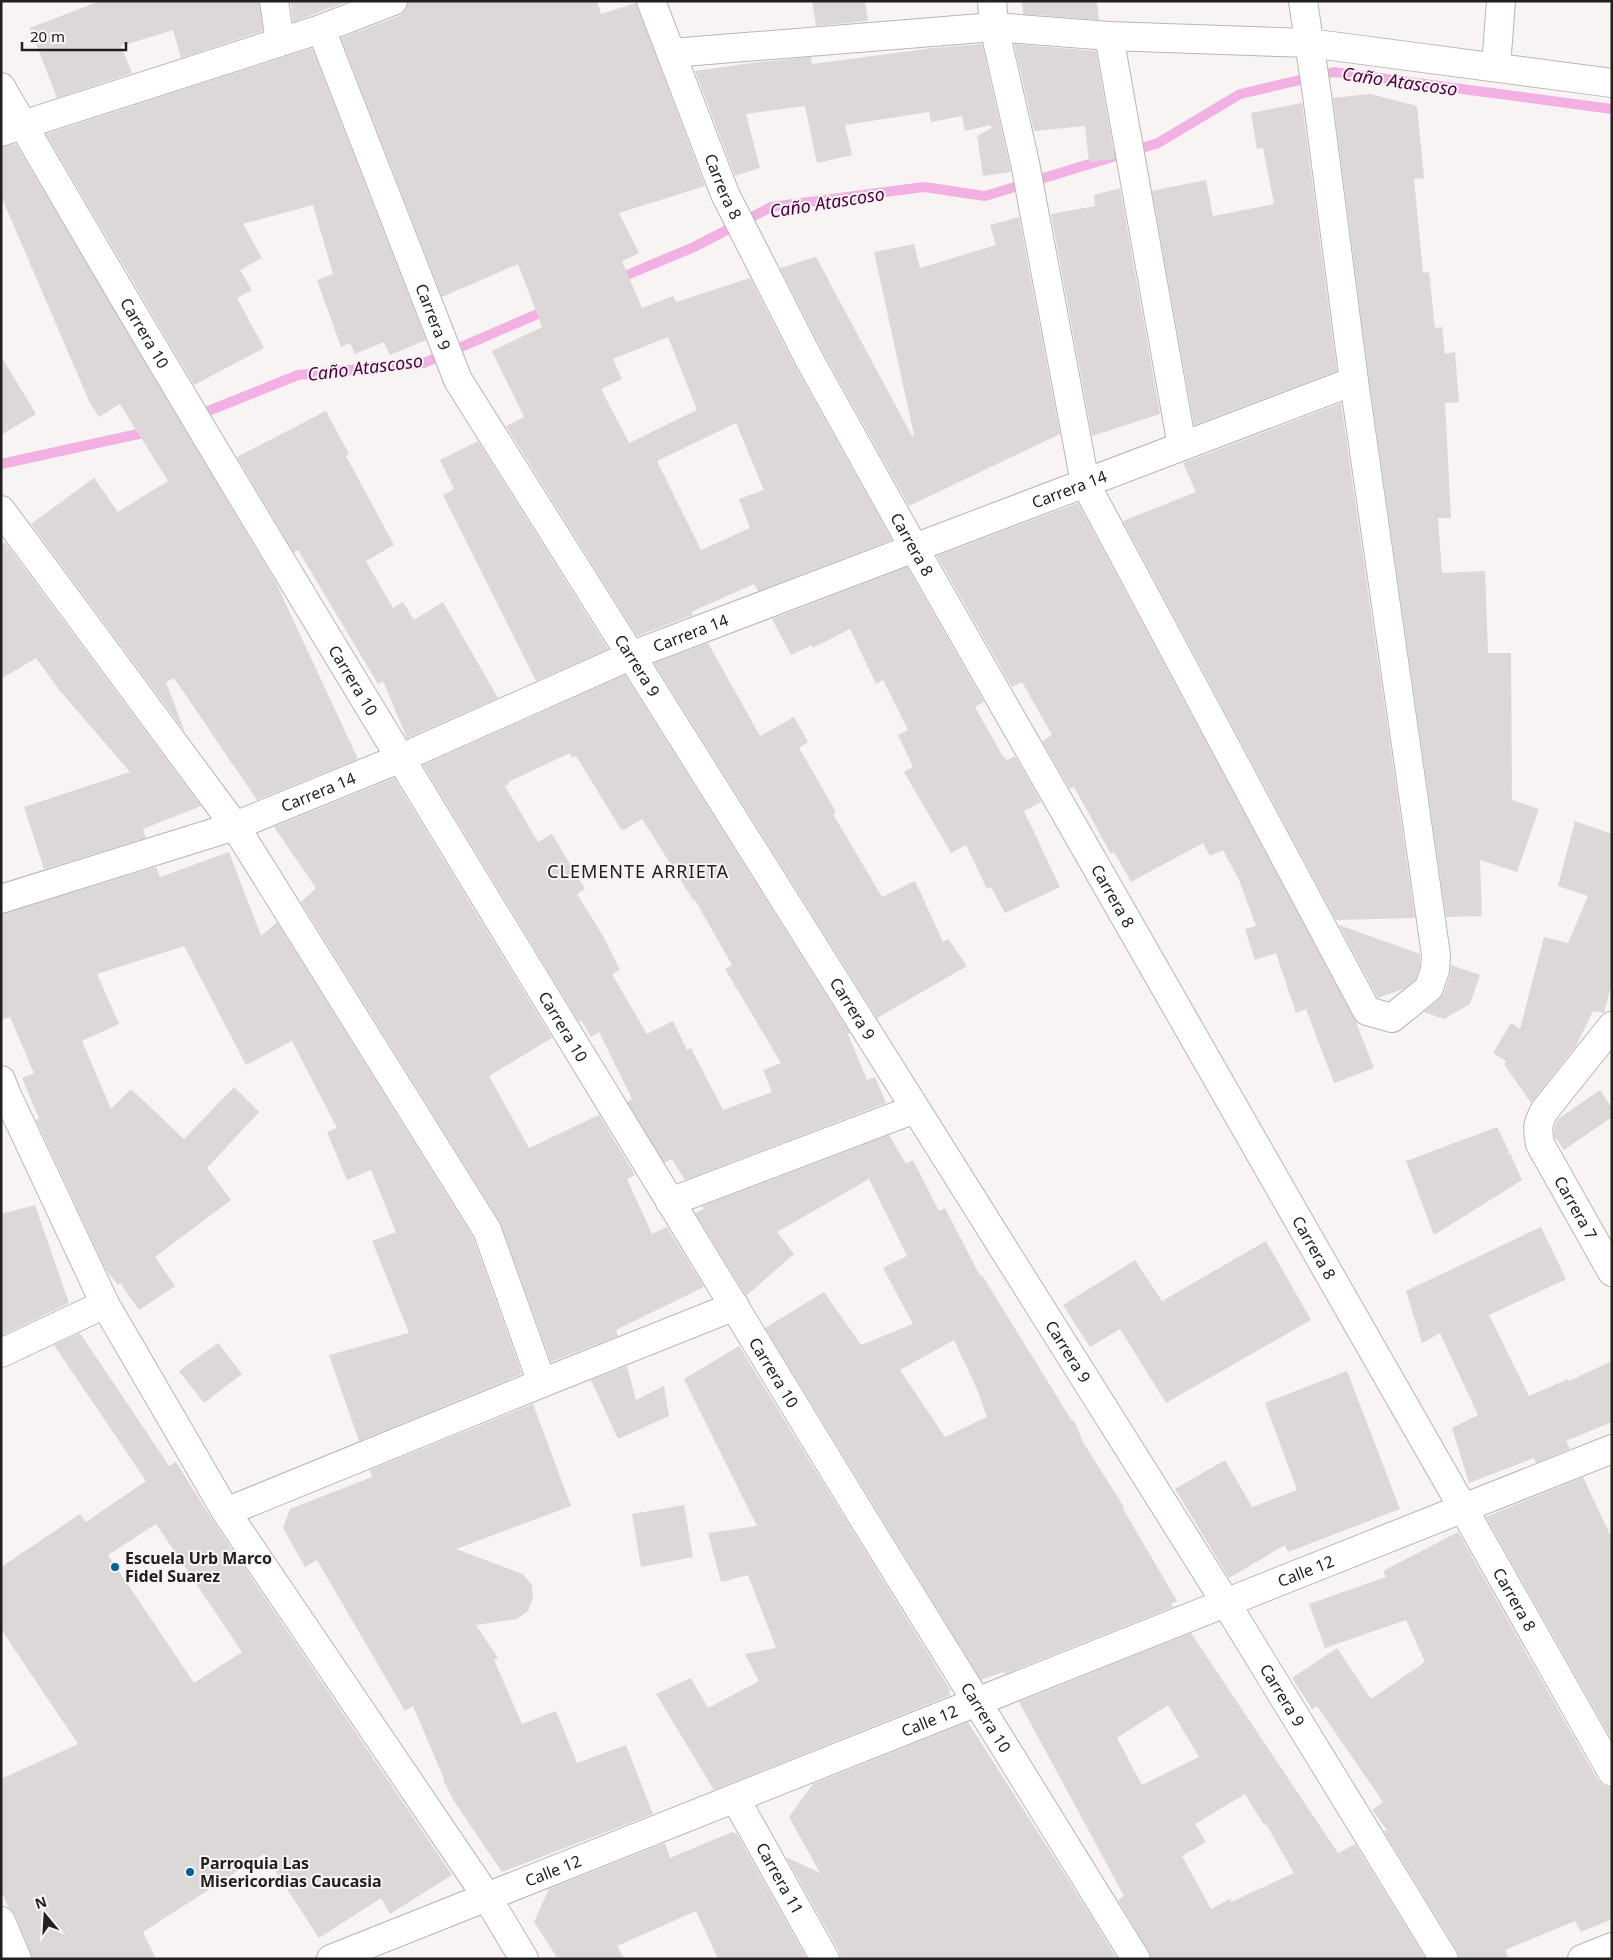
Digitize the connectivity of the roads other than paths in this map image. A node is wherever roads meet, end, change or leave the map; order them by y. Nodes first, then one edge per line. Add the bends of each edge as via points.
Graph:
1 (274, 1) edge
2 (393, 1) edge
3 (651, 1) edge
4 (1303, 1) edge
5 (1501, 1) edge
6 (993, 14) edge
7 (321, 28) junction
8 (1109, 36) junction
9 (280, 42) junction
10 (671, 53) junction
11 (1311, 53) junction
12 (1496, 67) junction
13 (1612, 83) edge
14 (1, 87) edge
15 (12, 128) edge
16 (1354, 381) junction
17 (1182, 446) junction
18 (1085, 483) junction
19 (1, 510) edge
20 (914, 548) junction
21 (630, 656) junction
22 (400, 758) junction
23 (235, 826) junction
24 (1, 899) edge
25 (1612, 1026) edge
26 (1, 1080) edge
27 (915, 1109) junction
28 (670, 1202) junction
29 (1612, 1272) edge
30 (105, 1304) junction
31 (735, 1306) junction
32 (1, 1353) edge
33 (542, 1383) junction
34 (1612, 1449) edge
35 (1464, 1508) junction
36 (226, 1512) junction
37 (1226, 1603) junction
38 (976, 1702) junction
39 (1612, 1772) edge
40 (736, 1798) junction
41 (486, 1897) junction
42 (1, 1920) edge
43 (1612, 1947) edge
44 (17, 1959) edge
45 (331, 1959) edge
46 (524, 1959) edge
47 (825, 1959) edge
48 (1136, 1959) edge
49 (1444, 1959) edge
50 (1582, 1959) edge

1 - 9 street
2 - 7 street
3 - 10 street, Carrera 8
4 - 11 street
5 - 12 street
6 - 8 street
6 - 10 street
6 - 18 street via 1025,163
7 - 9 street
7 - 21 street, Carrera 9 via 458,380
8 - 11 street
8 - 17 street
9 - 15 street
10 - 20 street, Carrera 8 via 725,194 809,358
11 - 12 street
11 - 16 street
12 - 13 street
14 - 15 street, Carrera 10
15 - 22 street, Carrera 10 via 187,404
16 - 17 street, Carrera 14
16 - 18 street via 1436,955 1429,988 1392,1018 1367,1011
17 - 18 street, Carrera 14
18 - 20 street, Carrera 14
19 - 23 street
20 - 21 street, Carrera 14
20 - 35 street, Carrera 8
21 - 22 street, Carrera 14
21 - 27 street, Carrera 9
22 - 23 street, Carrera 14
22 - 28 street, Carrera 10
23 - 24 street, Carrera 14
23 - 33 street via 487,1230
25 - 29 street, Carrera 7 via 1538,1122 1540,1144
26 - 30 street
27 - 28 street
27 - 37 street, Carrera 9
28 - 31 street, Carrera 10
30 - 32 street
30 - 36 street
31 - 33 street
31 - 38 street, Carrera 10
33 - 36 street
34 - 35 street, Calle 12
35 - 37 street, Calle 12
35 - 39 street, Carrera 8
36 - 41 street
37 - 38 street, Calle 12
37 - 49 street, Carrera 9
38 - 40 street, Calle 12
38 - 48 street, Carrera 10
40 - 41 street, Calle 12
40 - 47 street, Carrera 11
41 - 45 street, Calle 12
41 - 46 street
42 - 44 street
43 - 50 street

